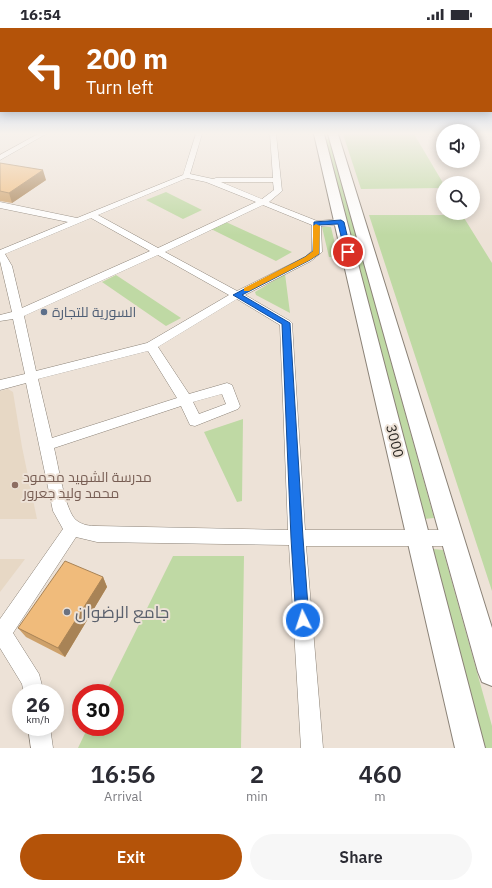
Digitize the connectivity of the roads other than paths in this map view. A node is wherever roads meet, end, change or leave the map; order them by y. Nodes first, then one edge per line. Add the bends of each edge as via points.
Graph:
1 (189, 168) edge
2 (277, 168) edge
3 (332, 168) edge
4 (336, 168) edge
5 (186, 176) junction
6 (208, 180) junction
7 (278, 180) junction
8 (263, 202) junction
9 (0, 205) edge
10 (93, 216) junction
11 (78, 221) junction
12 (341, 222) junction
13 (316, 224) junction
14 (157, 252) junction
15 (0, 254) edge
16 (237, 295) junction
17 (18, 314) junction
18 (0, 318) edge
19 (151, 346) junction
20 (32, 377) junction
21 (0, 385) edge
22 (46, 445) junction
23 (73, 528) junction
24 (297, 538) junction
25 (418, 538) junction
26 (452, 538) junction
27 (1, 634) edge
28 (492, 672) edge
29 (33, 684) edge
30 (40, 736) edge
31 (42, 748) edge
32 (312, 748) edge
33 (470, 748) edge

1 - 5 street
2 - 7 street
3 - 12 street, 3000
4 - 26 street, 3000
5 - 6 street
5 - 10 street
6 - 7 street
6 - 8 street
7 - 8 street via 278,191
8 - 13 street
8 - 14 street
9 - 11 street
10 - 11 street
10 - 14 street
11 - 15 street
12 - 13 street
12 - 25 street, 3000
13 - 16 street via 317,252
14 - 16 street
14 - 17 street
15 - 17 street via 6,262
16 - 19 street
16 - 24 street via 286,323
17 - 18 street
17 - 20 street
19 - 20 street
19 - 22 street via 185,399
20 - 21 street
20 - 22 street
22 - 23 street via 61,511 67,523
23 - 24 street via 92,534
23 - 27 street
24 - 25 street
24 - 32 street
25 - 26 street
25 - 33 street, 3000
26 - 28 street, 3000
27 - 29 street
30 - 31 street

